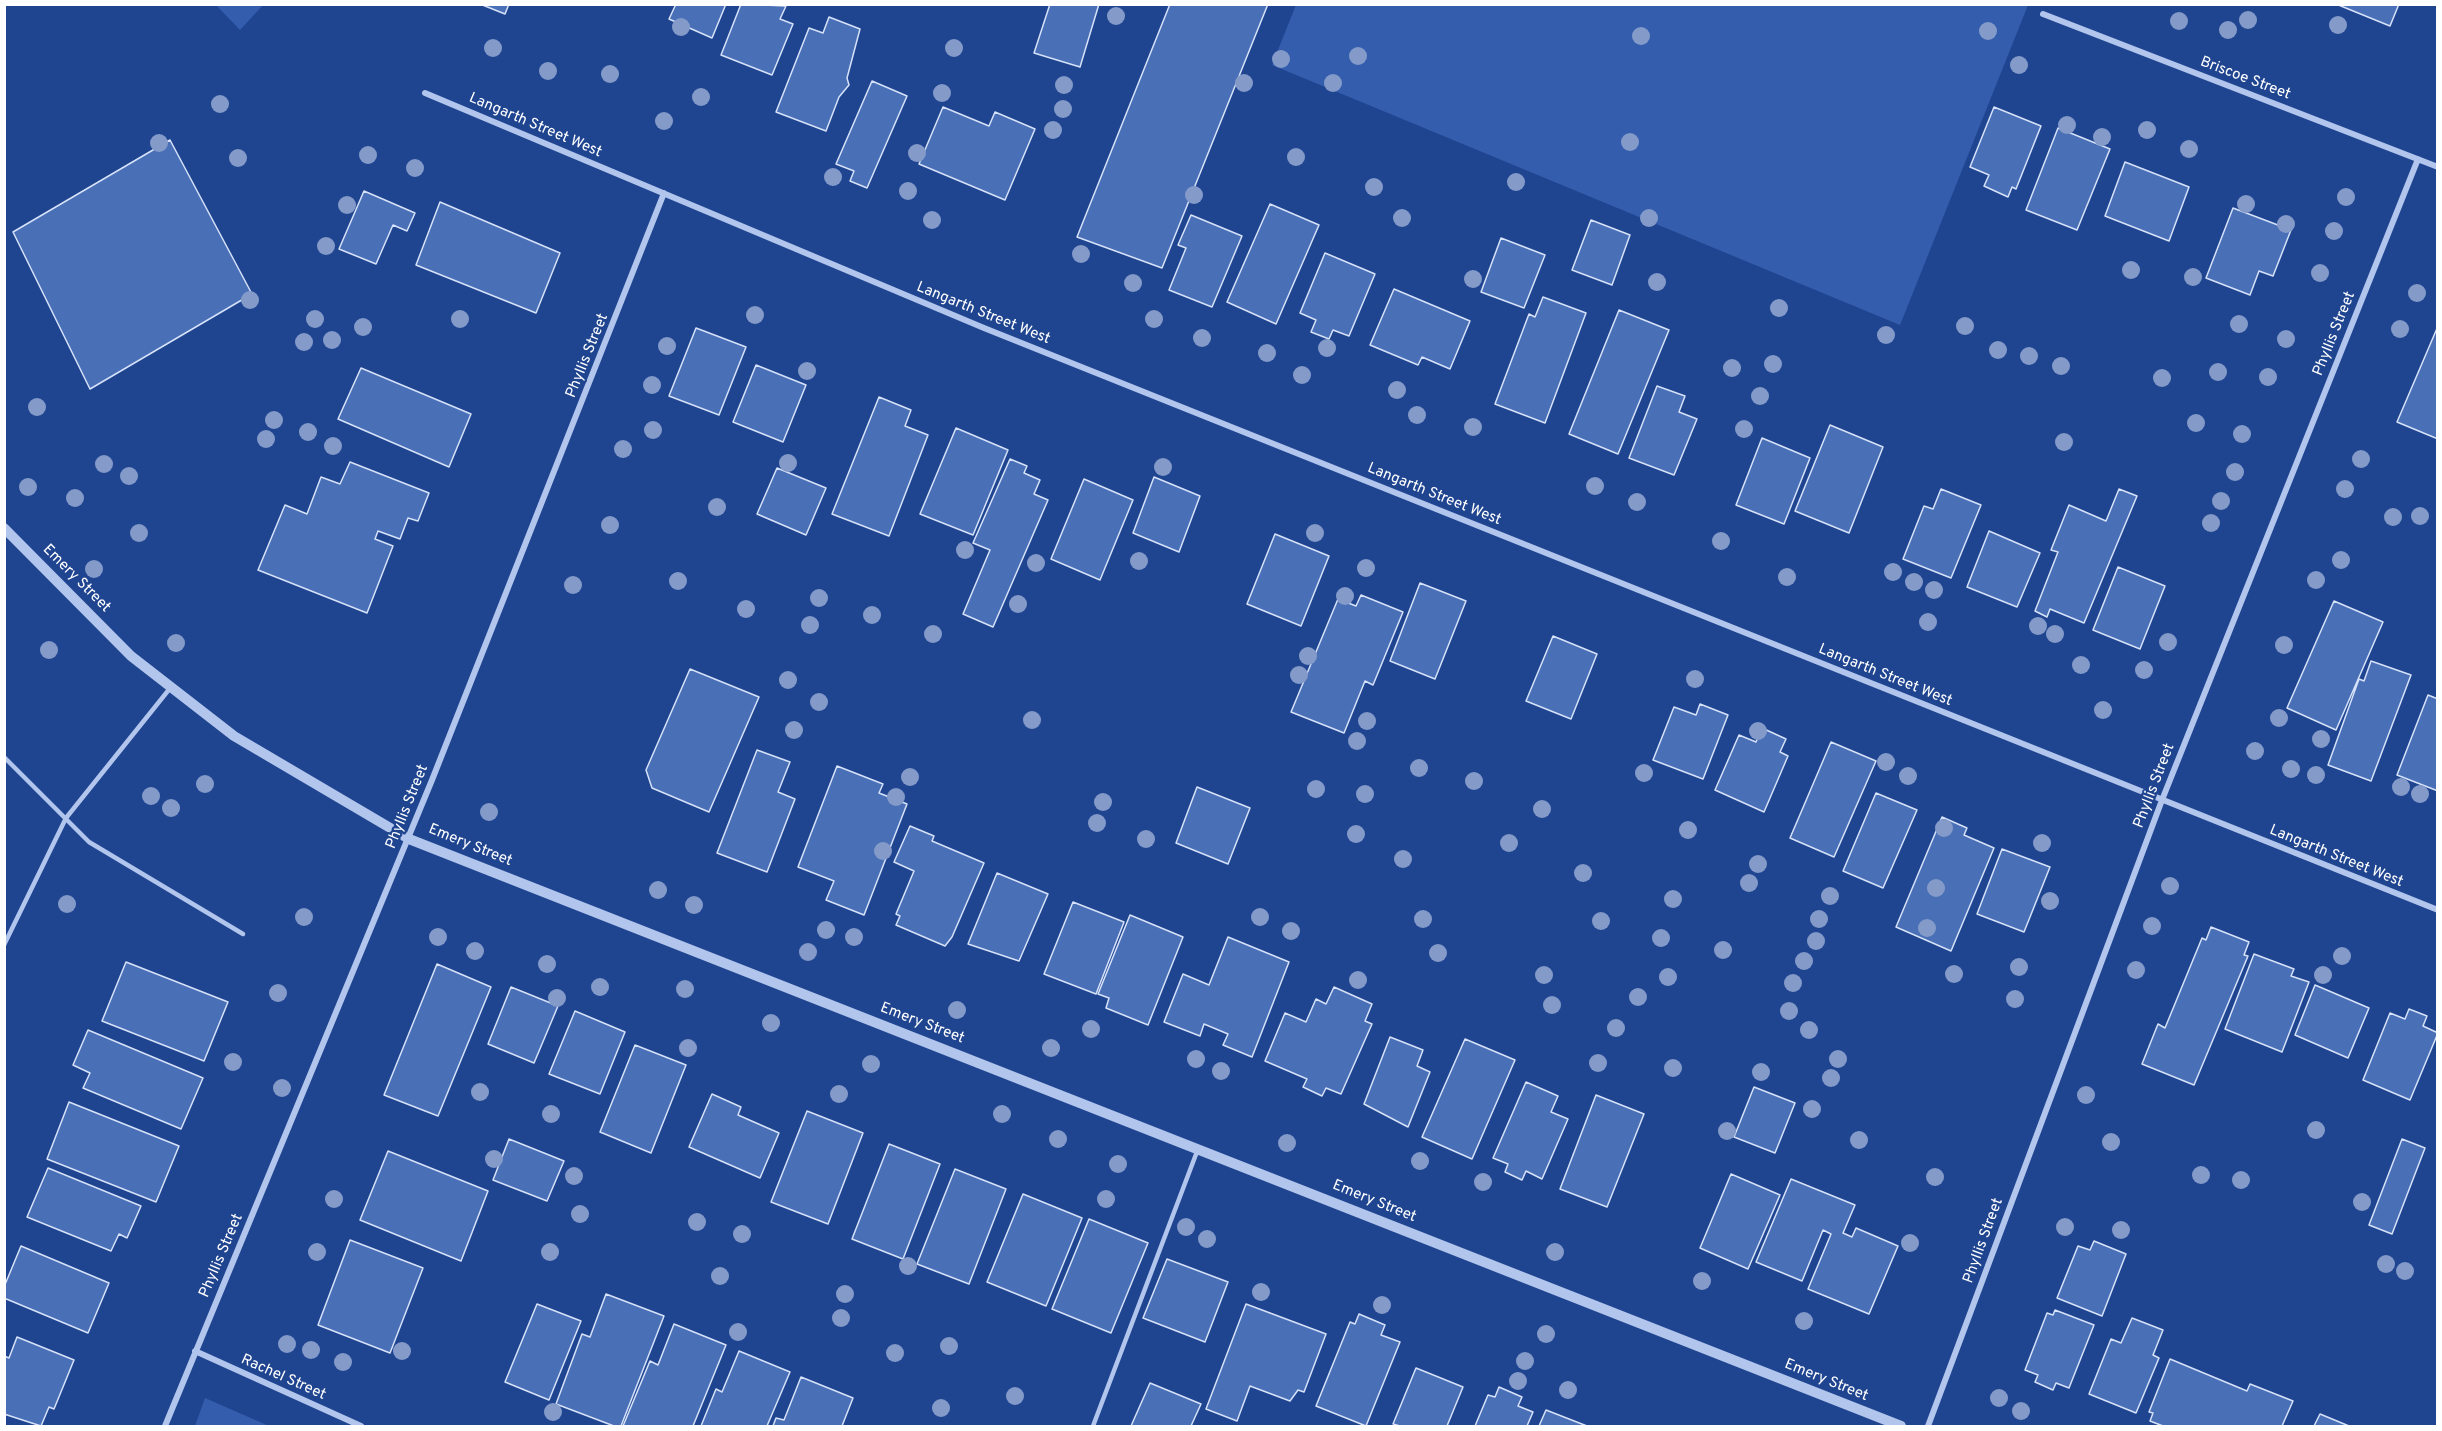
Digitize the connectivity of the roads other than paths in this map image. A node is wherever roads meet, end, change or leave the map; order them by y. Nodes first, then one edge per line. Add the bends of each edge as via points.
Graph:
1 (2043, 14) dead end
2 (425, 93) dead end
3 (2418, 159) junction
4 (2438, 167) edge
5 (664, 193) junction
6 (4, 528) edge
7 (171, 687) junction
8 (4, 757) edge
9 (2162, 800) junction
10 (66, 818) junction
11 (409, 838) junction
12 (2438, 910) edge
13 (243, 934) dead end
14 (4, 945) edge
15 (1198, 1149) junction
16 (195, 1351) junction
17 (165, 1426) edge
18 (361, 1426) edge
19 (1093, 1426) edge
20 (1901, 1426) edge
21 (1928, 1426) edge

1 - 3 street, Briscoe Street
2 - 5 street, Langarth Street West
3 - 4 street, Briscoe Street
3 - 9 street, Phyllis Street
5 - 9 street, Langarth Street West via 984,328
5 - 11 street, Phyllis Street
6 - 7 street, Emery Street via 132,656
7 - 10 lane
7 - 11 street, Emery Street via 234,736
8 - 10 lane
9 - 12 street, Langarth Street West
9 - 21 street, Phyllis Street
10 - 13 lane via 89,842
10 - 14 lane
11 - 15 street, Emery Street
11 - 16 street, Phyllis Street
15 - 19 lane
15 - 20 street, Emery Street
16 - 17 street, Phyllis Street
16 - 18 street, Rachel Street

